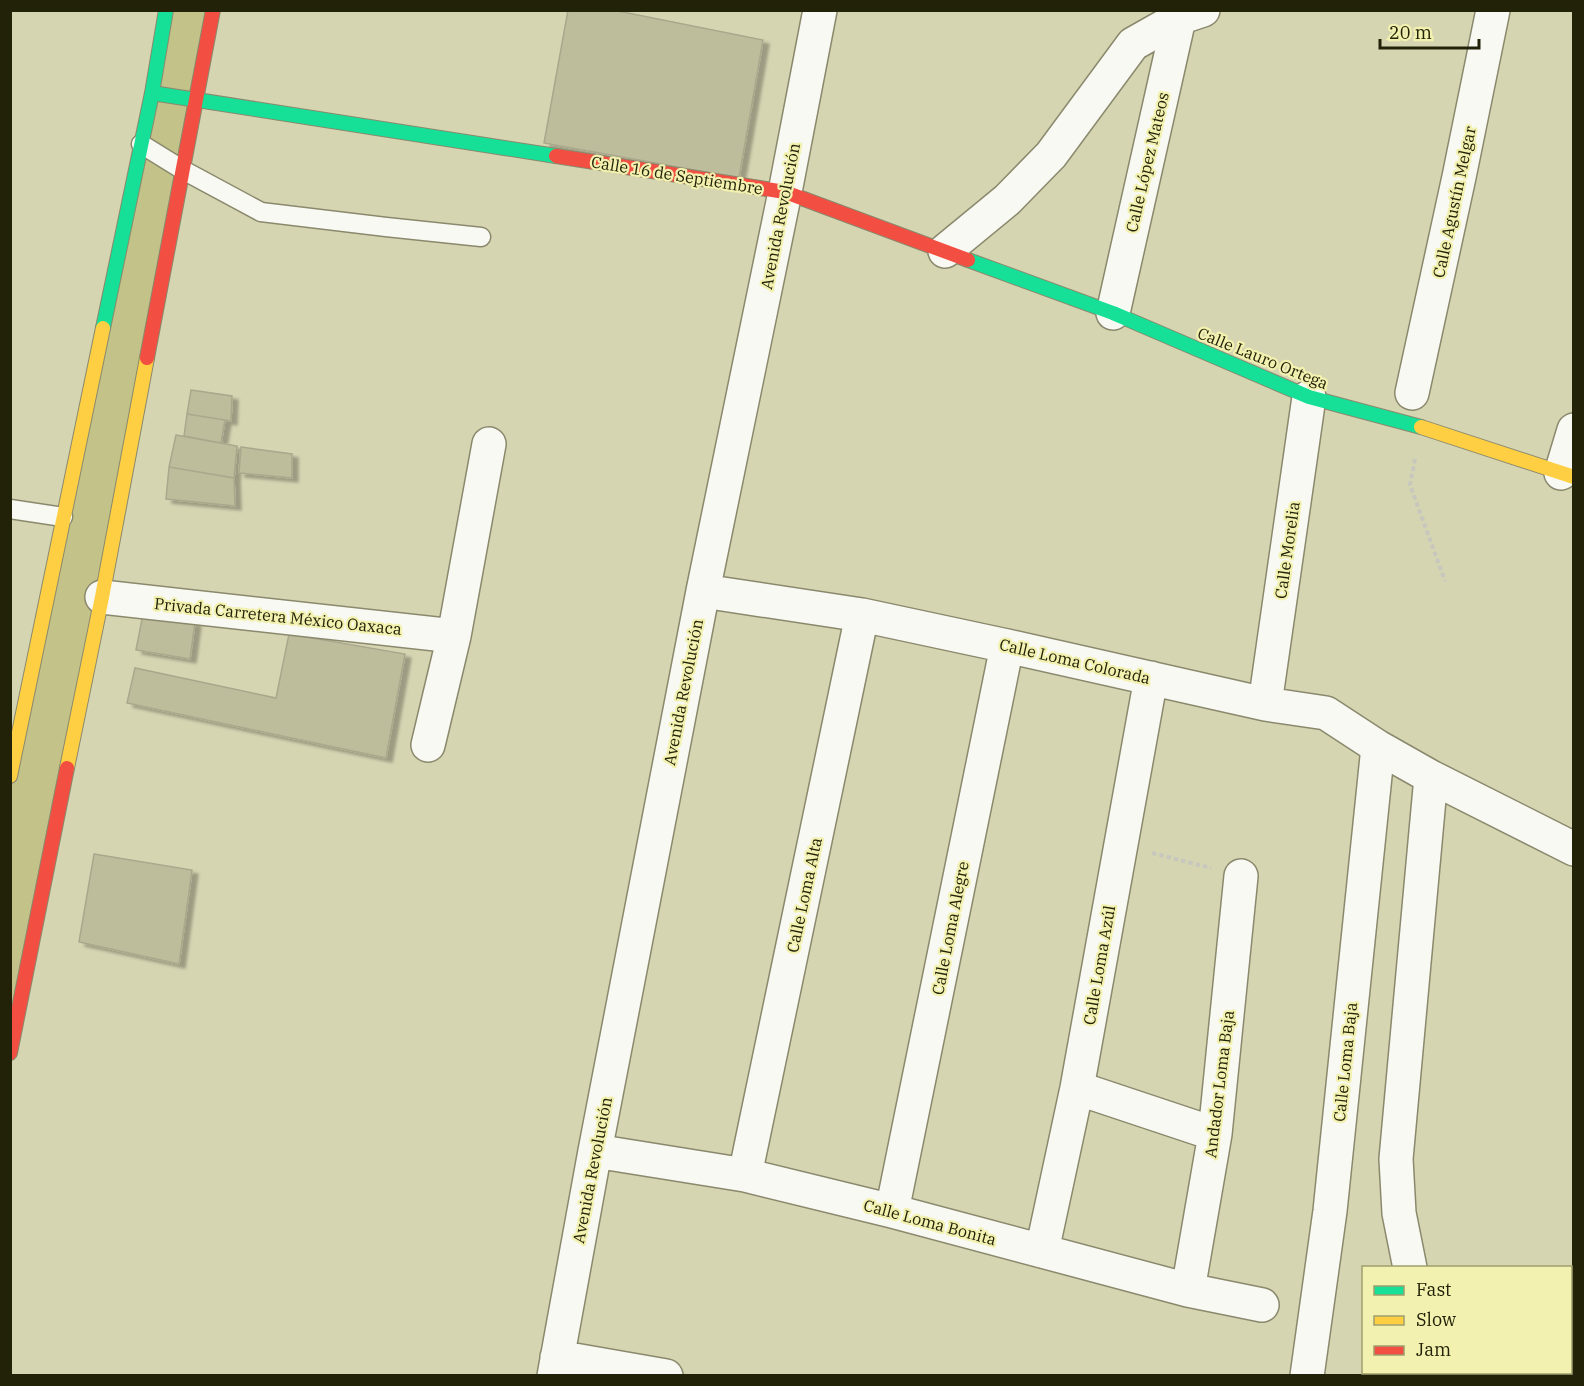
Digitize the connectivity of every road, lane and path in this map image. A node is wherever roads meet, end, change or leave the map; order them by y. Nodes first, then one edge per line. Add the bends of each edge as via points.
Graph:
1 (166, 10) edge
2 (213, 10) edge
3 (820, 10) edge
4 (1493, 10) edge
5 (1188, 13) edge
6 (152, 93) junction
7 (196, 99) junction
8 (141, 144) junction
9 (183, 170) junction
10 (785, 192) junction
11 (481, 237) dead end
12 (945, 251) junction
13 (1113, 313) junction
14 (1412, 393) dead end
15 (1309, 397) junction
16 (1420, 426) junction
17 (1574, 430) edge
18 (489, 444) dead end
19 (1567, 475) edge
20 (10, 509) edge
21 (63, 518) junction
22 (1445, 581) dead end
23 (703, 591) junction
24 (102, 597) junction
25 (862, 615) junction
26 (454, 636) junction
27 (1007, 646) junction
28 (1151, 678) junction
29 (1265, 704) junction
30 (428, 746) dead end
31 (1378, 747) junction
32 (10, 776) edge
33 (1431, 777) junction
34 (1120, 844) junction
35 (1574, 849) edge
36 (1241, 876) joint
37 (10, 1053) edge
38 (1077, 1088) junction
39 (1215, 1134) junction
40 (595, 1151) junction
41 (745, 1175) junction
42 (892, 1211) junction
43 (1042, 1251) junction
44 (1410, 1266) edge
45 (1188, 1290) junction
46 (1262, 1305) dead end
47 (555, 1366) edge
48 (666, 1376) edge
49 (1307, 1376) edge

1 - 6 main road
2 - 7 main road
3 - 10 street, Avenida Revolución
4 - 14 street, Calle Agustín Melgar
5 - 12 street via 1132,44 1052,155 1007,200
5 - 13 street, Calle López Mateos
6 - 7 main road, Calle 16 de Septiembre
6 - 8 main road
7 - 9 main road
7 - 10 main road, Calle 16 de Septiembre
8 - 9 lane
8 - 21 main road
9 - 11 lane via 261,212
9 - 24 main road
10 - 12 main road, Calle 16 de Septiembre
10 - 23 street, Avenida Revolución
12 - 13 main road, Calle Lauro Ortega
13 - 15 main road, Calle Lauro Ortega
15 - 16 main road, Calle Lauro Ortega
15 - 29 street, Calle Morelia
16 - 19 main road, Calle Lauro Ortega
16 - 22 path via 1410,485
17 - 19 street
18 - 26 street
20 - 21 lane
21 - 32 main road
23 - 25 street, Calle Loma Colorada
23 - 40 street, Avenida Revolución
24 - 26 street, Privada Carretera México Oaxaca
24 - 37 main road
25 - 27 street, Calle Loma Colorada
25 - 41 street, Calle Loma Alta
26 - 30 street
27 - 28 street, Calle Loma Colorada
27 - 42 street, Calle Loma Alegre
28 - 29 street, Calle Loma Colorada
28 - 34 street, Calle Loma Azúl
29 - 31 street, Calle Loma Colorada via 1326,713
31 - 33 street, Calle Loma Colorada
31 - 49 street, Calle Loma Baja via 1330,1211
33 - 35 street, Calle Loma Colorada
33 - 44 street via 1396,1159 1399,1213
34 - 36 path
34 - 38 street, Calle Loma Azúl
36 - 39 street, Andador Loma Baja
38 - 39 street
38 - 43 street, Calle Loma Azúl
39 - 45 street, Andador Loma Baja
40 - 41 street, Calle Loma Bonita
40 - 47 street, Avenida Revolución
41 - 42 street, Calle Loma Bonita
42 - 43 street, Calle Loma Bonita
43 - 45 street, Calle Loma Bonita
45 - 46 street, Calle Loma Bonita
47 - 48 street

